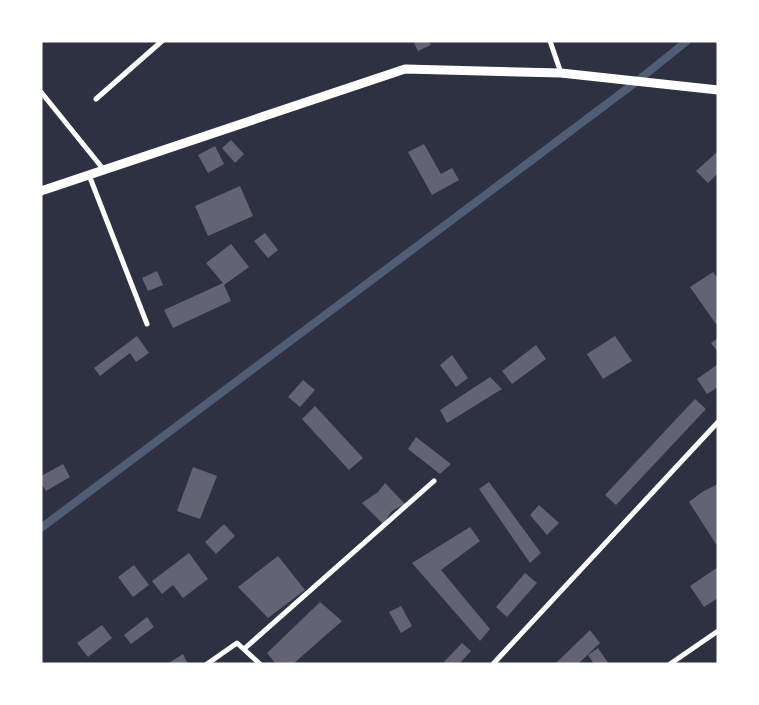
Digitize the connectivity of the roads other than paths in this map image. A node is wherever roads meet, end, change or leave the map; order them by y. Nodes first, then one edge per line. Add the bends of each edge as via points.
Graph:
1 (162, 41) edge
2 (550, 41) edge
3 (561, 73) junction
4 (718, 90) edge
5 (41, 92) edge
6 (96, 99) dead end
7 (104, 170) junction
8 (89, 175) junction
9 (41, 191) edge
10 (147, 324) dead end
11 (718, 422) edge
12 (434, 481) dead end
13 (718, 631) edge
14 (244, 649) junction
15 (207, 664) edge
16 (260, 664) edge
17 (493, 664) edge
18 (670, 664) edge

1 - 6 street
2 - 3 street
3 - 4 street
3 - 7 street via 405,69
5 - 7 street
7 - 8 street
8 - 9 street
8 - 10 street
11 - 17 street
12 - 14 street
13 - 18 street
14 - 15 street via 236,643
14 - 16 street

